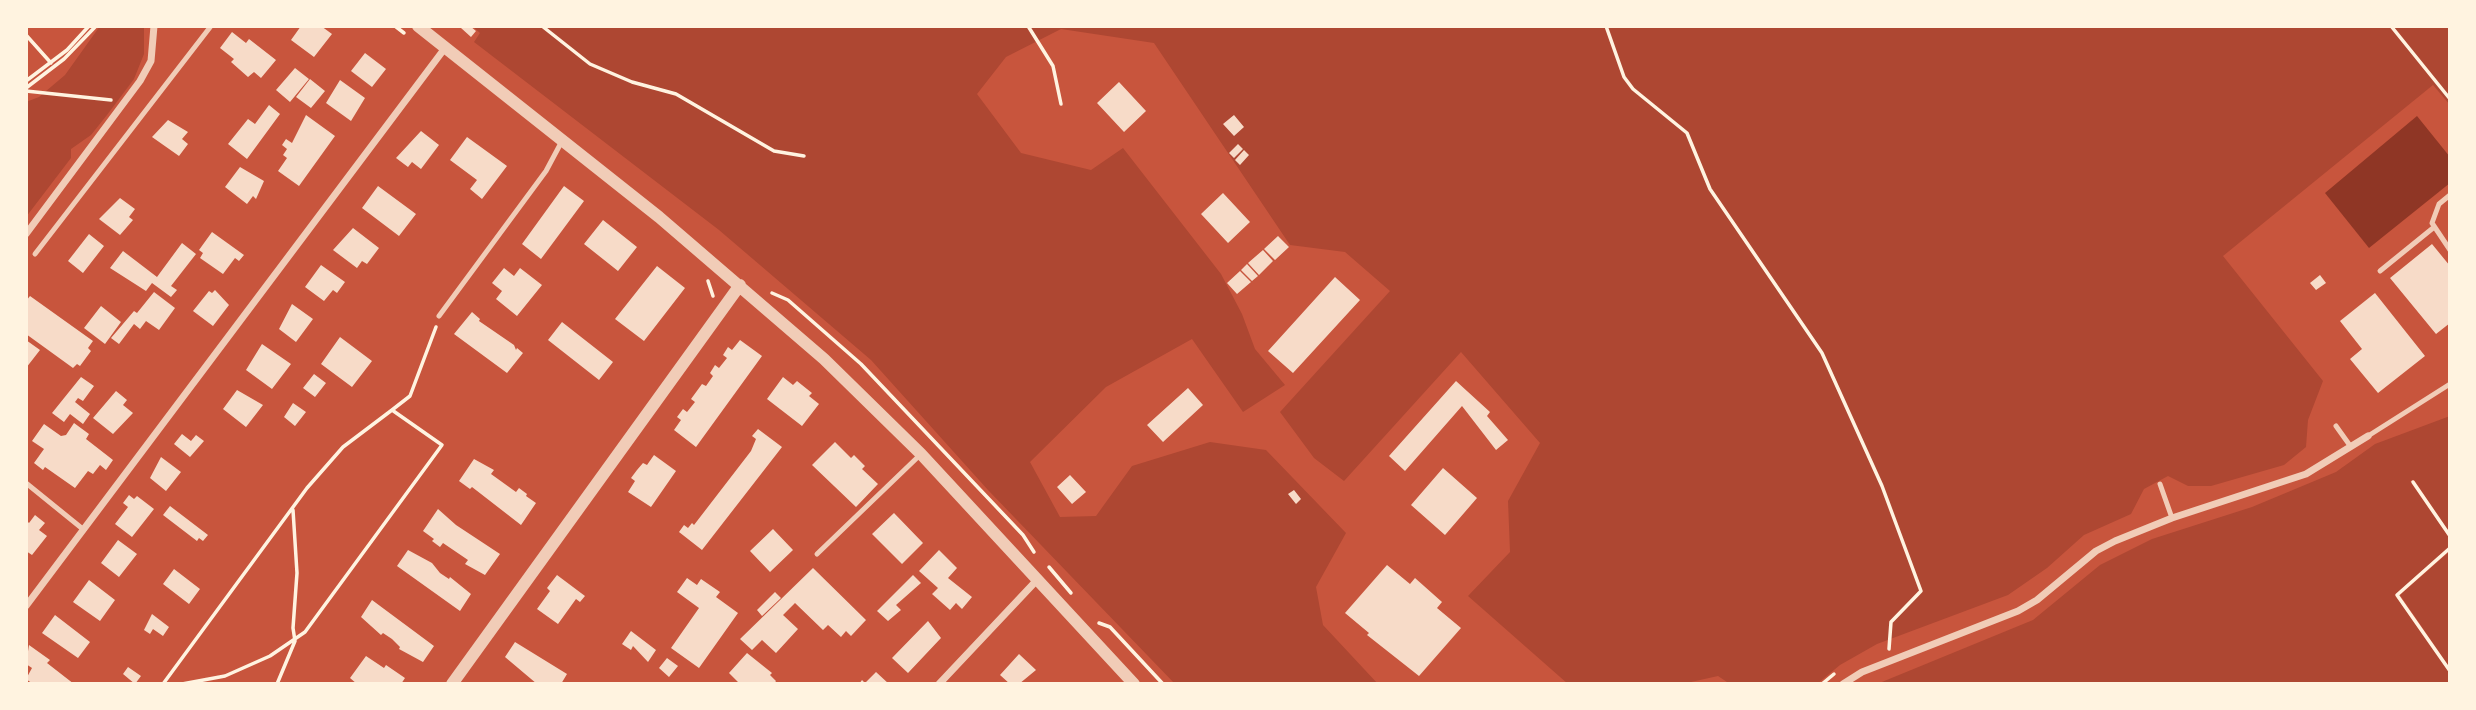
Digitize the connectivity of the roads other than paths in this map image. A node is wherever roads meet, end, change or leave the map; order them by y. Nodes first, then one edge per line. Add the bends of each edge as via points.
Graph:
1 (154, 26) edge
2 (211, 26) edge
3 (418, 26) edge
4 (445, 48) junction
5 (562, 141) junction
6 (2450, 195) edge
7 (2433, 228) junction
8 (26, 234) edge
9 (2450, 250) edge
10 (35, 254) dead end
11 (2380, 271) dead end
12 (740, 285) junction
13 (439, 316) road end
14 (2450, 384) edge
15 (2336, 426) dead end
16 (2368, 436) joint
17 (2351, 447) junction
18 (921, 454) junction
19 (26, 483) edge
20 (2160, 484) dead end
21 (2172, 518) junction
22 (84, 530) junction
23 (817, 554) dead end
24 (1037, 580) junction
25 (26, 606) edge
26 (452, 684) edge
27 (939, 684) edge
28 (1134, 684) edge
29 (1843, 684) edge

1 - 8 street via 151,61 129,100
2 - 10 lane
3 - 4 street
4 - 5 street
4 - 22 street
5 - 12 street
5 - 13 lane via 546,172
6 - 7 lane via 2434,214
7 - 9 lane
7 - 11 lane
12 - 18 street
12 - 26 street
14 - 16 lane
15 - 17 lane
16 - 17 street
17 - 21 street via 2306,474
18 - 23 lane
18 - 24 street
19 - 22 lane
20 - 21 lane
21 - 29 street via 2096,551 2018,611 1862,672
22 - 25 street
24 - 27 street
24 - 28 street

